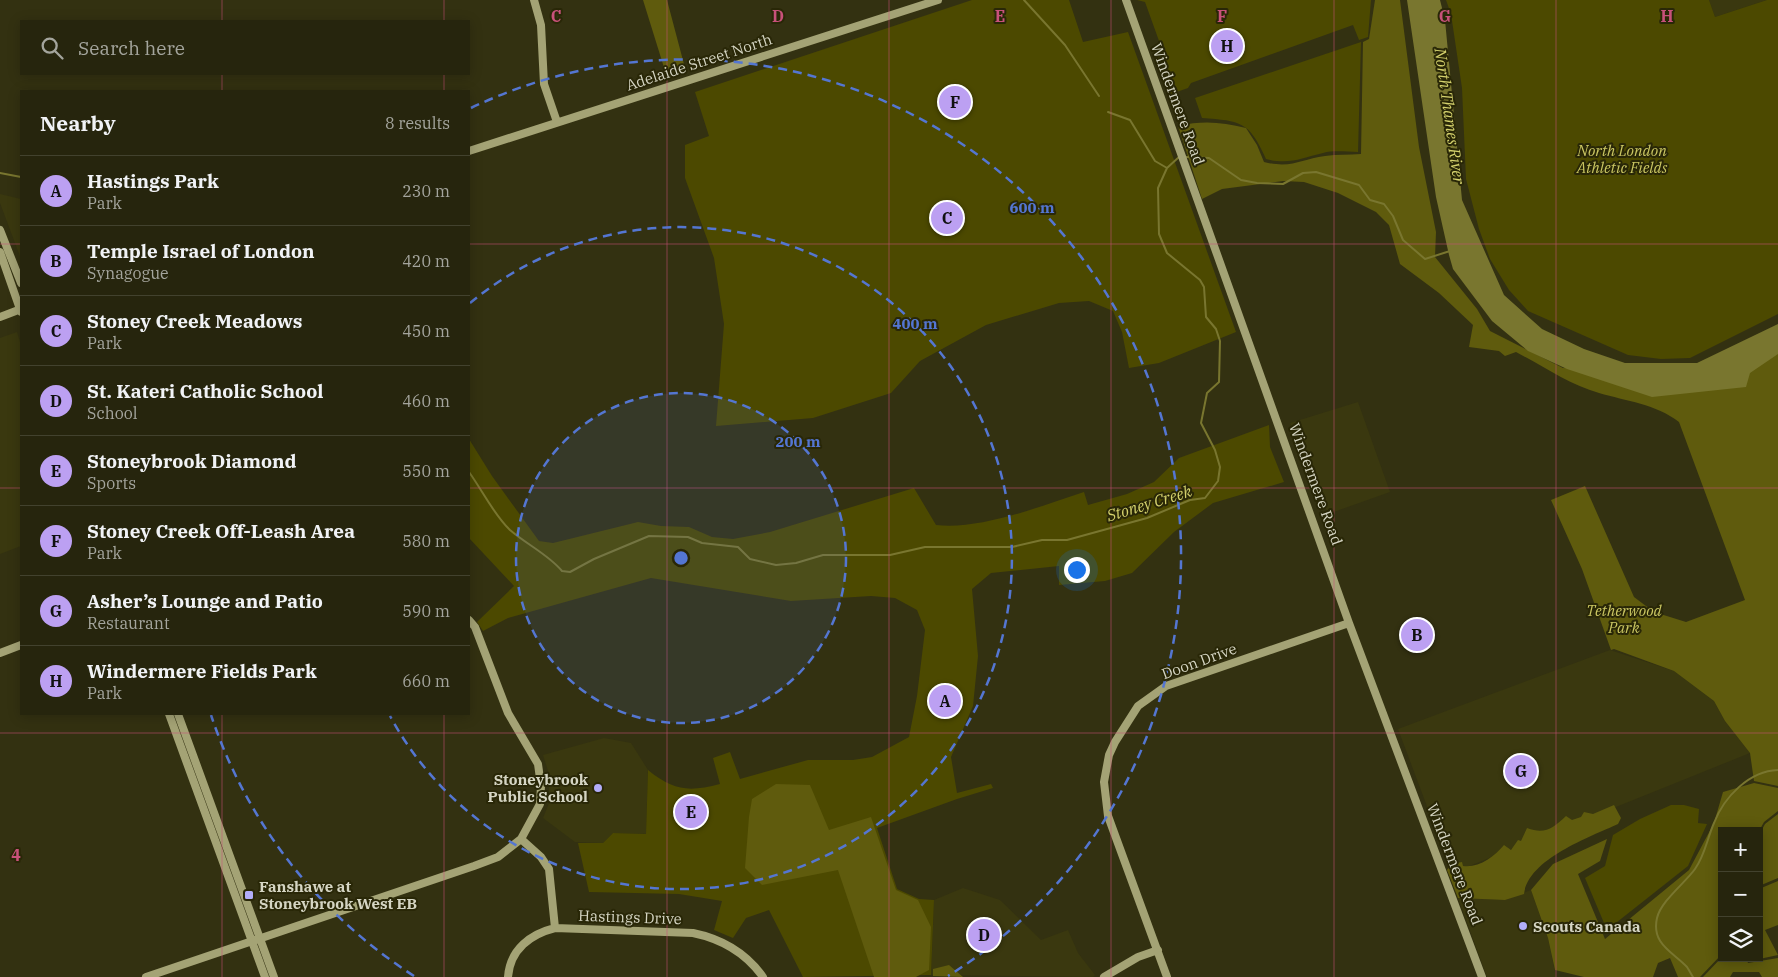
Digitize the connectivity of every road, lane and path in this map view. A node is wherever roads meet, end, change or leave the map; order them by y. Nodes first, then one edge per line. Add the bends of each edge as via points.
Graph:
1 (534, 0) edge
2 (938, 0) edge
3 (1126, 0) edge
4 (556, 122) junction
5 (470, 151) edge
6 (0, 230) edge
7 (0, 252) edge
8 (20, 280) edge
9 (20, 307) edge
10 (20, 310) edge
11 (0, 317) edge
12 (470, 621) edge
13 (1350, 623) junction
14 (20, 645) edge
15 (0, 653) edge
16 (169, 715) edge
17 (178, 715) edge
18 (521, 839) junction
19 (555, 928) junction
20 (260, 937) junction
21 (251, 940) junction
22 (1158, 950) junction
23 (146, 977) edge
24 (265, 977) edge
25 (274, 977) edge
26 (508, 977) edge
27 (763, 977) edge
28 (1104, 977) edge
29 (1167, 977) edge
30 (1482, 977) edge

1 - 4 main road via 541,25 544,84
2 - 4 main road, Adelaide Street North
3 - 13 main road, Windermere Road
4 - 5 main road, Adelaide Street North
6 - 8 main road
7 - 9 main road
10 - 11 main road
12 - 18 main road via 508,713 539,770 540,804
13 - 22 main road, Doon Drive via 1166,686 1138,706 1122,728 1106,768 1108,816
13 - 30 main road, Windermere Road
14 - 15 main road
16 - 21 main road
17 - 20 main road
18 - 19 main road via 549,869
18 - 20 main road via 498,857
19 - 26 main road, Hastings Drive via 537,932 525,941 511,962
19 - 27 main road, Hastings Drive via 693,932 729,946
20 - 21 main road
20 - 25 main road
21 - 23 main road
21 - 24 main road
22 - 28 main road via 1138,957
22 - 29 main road, Doon Drive

